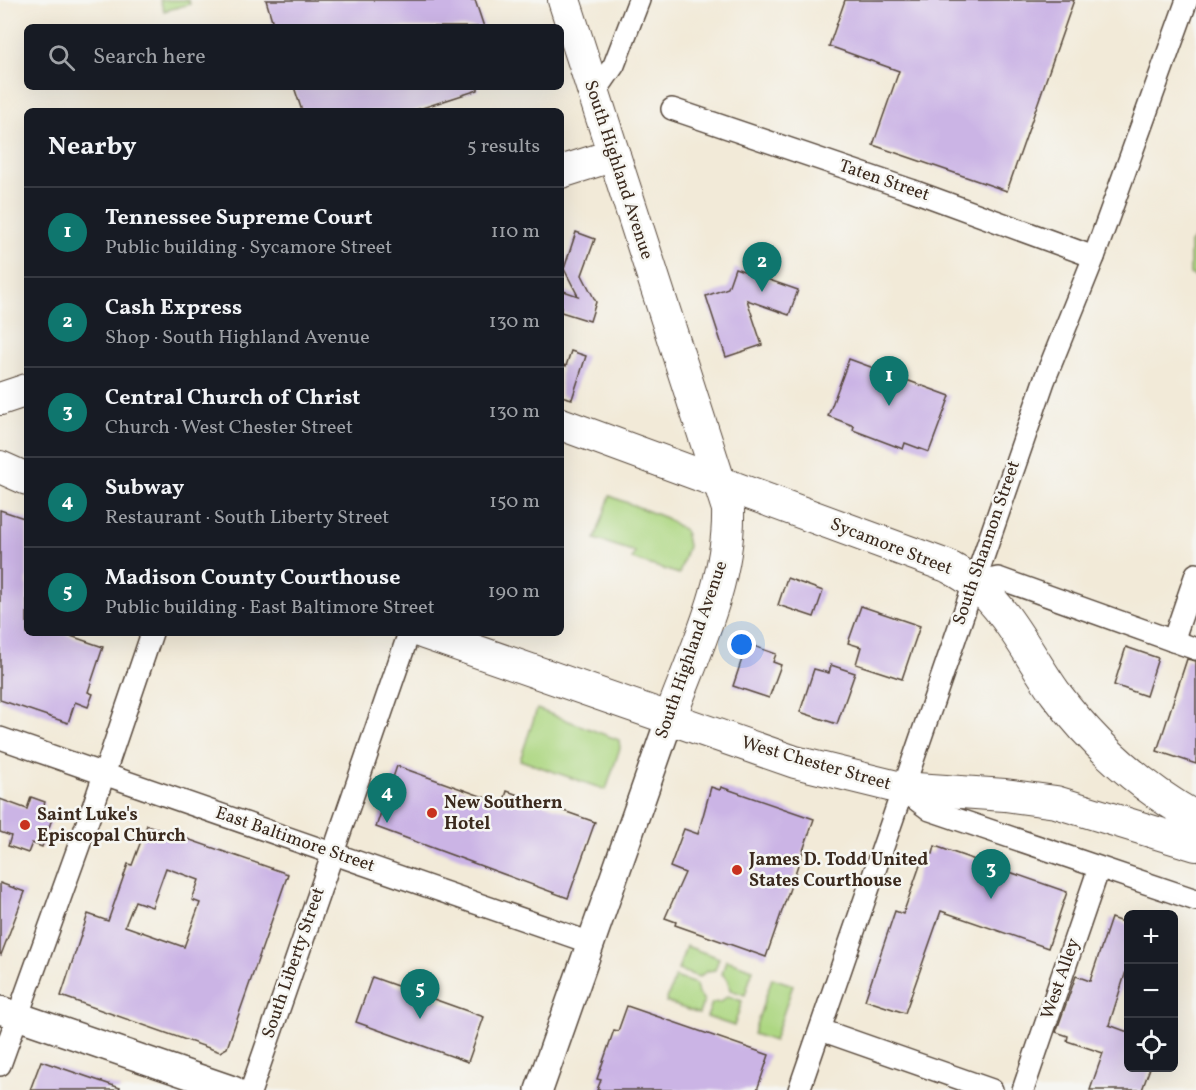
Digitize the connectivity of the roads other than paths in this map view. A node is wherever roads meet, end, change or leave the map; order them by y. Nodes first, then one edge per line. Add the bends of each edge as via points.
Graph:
1 (639, 0) edge
2 (1187, 0) edge
3 (572, 2) edge
4 (594, 94) junction
5 (672, 109) dead end
6 (614, 155) junction
7 (564, 171) edge
8 (1094, 257) junction
9 (564, 425) edge
10 (0, 467) edge
11 (24, 478) edge
12 (721, 484) junction
13 (0, 487) edge
14 (24, 494) edge
15 (1196, 574) edge
16 (974, 583) junction
17 (151, 636) edge
18 (408, 636) edge
19 (433, 636) edge
20 (1173, 641) junction
21 (1196, 649) edge
22 (670, 718) junction
23 (0, 738) edge
24 (103, 773) junction
25 (901, 788) junction
26 (1196, 818) edge
27 (1196, 845) edge
28 (332, 852) junction
29 (1099, 868) junction
30 (1196, 900) edge
31 (591, 943) junction
32 (9, 1013) edge
33 (821, 1030) junction
34 (0, 1065) edge
35 (233, 1090) edge
36 (250, 1090) edge
37 (539, 1090) edge
38 (799, 1090) edge
39 (992, 1090) edge
40 (1023, 1090) edge

1 - 4 street via 614,65
2 - 8 street, South Shannon Street
3 - 4 highway, South Highland Avenue
4 - 6 highway, South Highland Avenue
5 - 8 street, Taten Street via 901,186
6 - 7 highway
6 - 12 highway, South Highland Avenue
8 - 16 street, South Shannon Street via 1044,381
9 - 12 highway, Sycamore Street
10 - 11 highway
12 - 16 highway, Sycamore Street via 947,566
12 - 22 highway, South Highland Avenue via 729,526 723,567
13 - 14 highway
15 - 20 street
16 - 20 street, Sycamore Street via 998,578
16 - 25 street, South Shannon Street
16 - 26 highway via 1007,621 1087,734 1128,774
17 - 24 street
18 - 28 street, South Liberty Street
19 - 22 highway, West Chester Street
20 - 21 street, Sycamore Street
22 - 25 highway, West Chester Street via 795,762
22 - 31 main road, South Highland Avenue
23 - 24 street, East Baltimore Street
24 - 28 street, East Baltimore Street
24 - 32 street
25 - 27 highway via 1056,802
25 - 29 street, West Chester Street via 930,810
25 - 33 street, South Shannon Street
28 - 31 street, East Baltimore Street
28 - 36 street, South Liberty Street
29 - 30 street, West Chester Street
29 - 40 street, West Alley
31 - 37 main road, South Highland Avenue
32 - 34 street
32 - 35 main road
33 - 38 street, South Shannon Street
33 - 39 street

